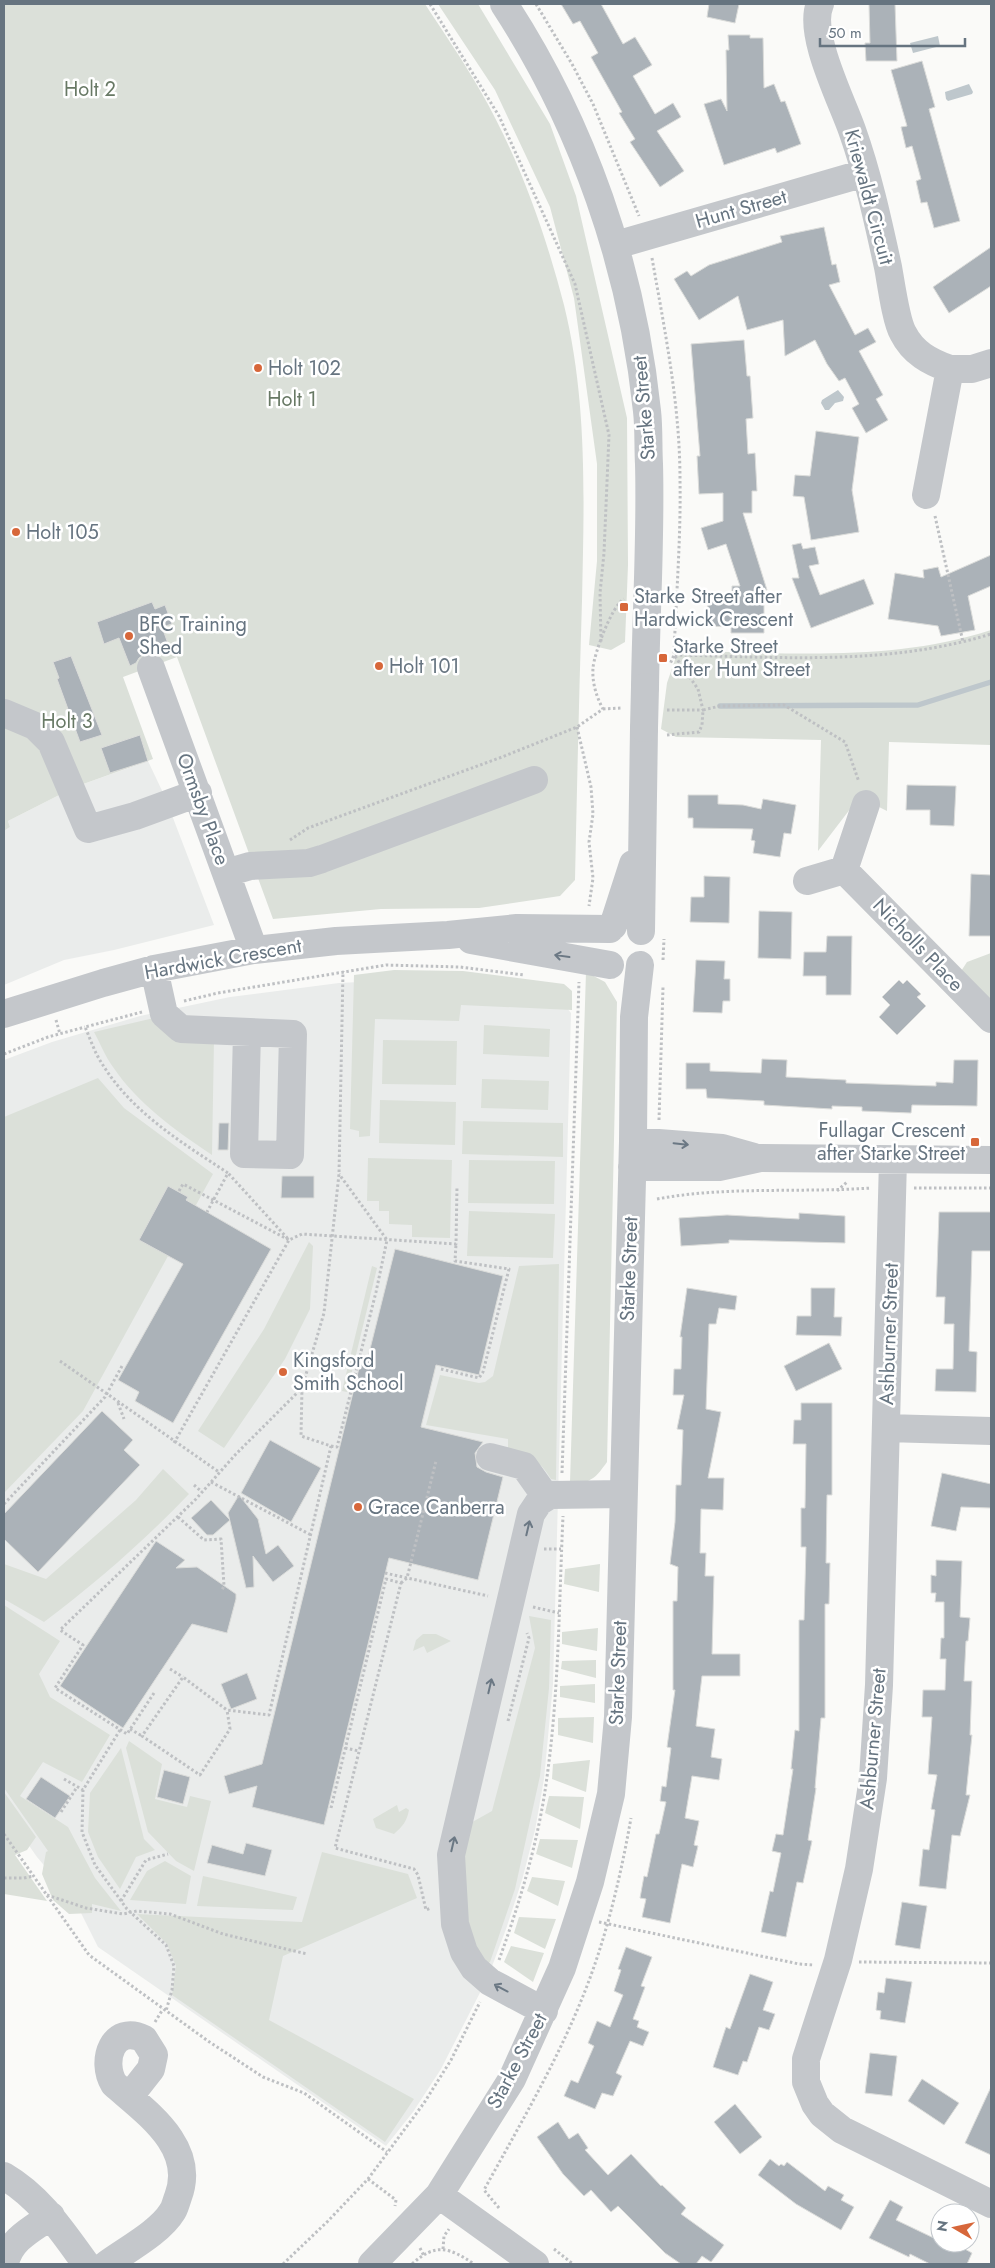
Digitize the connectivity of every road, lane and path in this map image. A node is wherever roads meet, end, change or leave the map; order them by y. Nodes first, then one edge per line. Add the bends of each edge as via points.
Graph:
1 (430, 4) edge
2 (504, 4) edge
3 (536, 4) edge
4 (820, 4) edge
5 (866, 173) junction
6 (645, 237) junction
7 (616, 245) junction
8 (991, 363) edge
9 (950, 369) junction
10 (926, 495) joint
11 (647, 596) junction
12 (991, 634) edge
13 (601, 642) junction
14 (963, 642) junction
15 (674, 654) junction
16 (150, 668) dead end
17 (603, 708) junction
18 (703, 710) junction
19 (4, 713) edge
20 (647, 714) junction
21 (577, 727) junction
22 (534, 780) dead end
23 (198, 794) junction
24 (866, 804) joint
25 (641, 841) junction
26 (283, 843) dead end
27 (844, 870) junction
28 (226, 872) junction
29 (806, 881) dead end
30 (602, 928) junction
31 (652, 934) junction
32 (448, 935) junction
33 (254, 950) junction
34 (581, 959) junction
35 (633, 966) junction
36 (154, 970) junction
37 (343, 971) dead end
38 (663, 986) dead end
39 (4, 1014) edge
40 (991, 1019) edge
41 (85, 1027) dead end
42 (247, 1032) dead end
43 (4, 1054) edge
44 (659, 1116) dead end
45 (632, 1154) junction
46 (893, 1160) junction
47 (991, 1160) edge
48 (228, 1165) dead end
49 (339, 1174) junction
50 (848, 1181) dead end
51 (457, 1186) dead end
52 (876, 1188) dead end
53 (910, 1188) dead end
54 (991, 1188) edge
55 (179, 1191) dead end
56 (837, 1191) junction
57 (657, 1199) dead end
58 (332, 1236) junction
59 (289, 1240) junction
60 (387, 1240) junction
61 (456, 1244) junction
62 (60, 1361) dead end
63 (122, 1366) dead end
64 (441, 1369) dead end
65 (302, 1388) junction
66 (106, 1394) junction
67 (118, 1402) junction
68 (124, 1419) dead end
69 (886, 1428) junction
70 (991, 1431) edge
71 (174, 1442) junction
72 (331, 1446) junction
73 (490, 1457) dead end
74 (436, 1461) dead end
75 (219, 1472) junction
76 (211, 1482) junction
77 (194, 1485) dead end
78 (202, 1492) junction
79 (623, 1494) junction
80 (555, 1496) junction
81 (4, 1504) edge
82 (178, 1517) junction
83 (311, 1535) junction
84 (385, 1573) dead end
85 (407, 1578) junction
86 (401, 1582) junction
87 (222, 1590) dead end
88 (489, 1597) dead end
89 (170, 1669) dead end
90 (183, 1677) junction
91 (154, 1693) dead end
92 (227, 1710) junction
93 (130, 1729) junction
94 (120, 1730) junction
95 (142, 1736) junction
96 (345, 1748) junction
97 (359, 1751) junction
98 (64, 1779) dead end
99 (77, 1786) junction
100 (84, 1790) junction
101 (331, 1808) dead end
102 (633, 1808) dead end
103 (61, 1812) dead end
104 (4, 1834) edge
105 (168, 1854) dead end
106 (32, 1876) junction
107 (4, 1878) edge
108 (46, 1894) junction
109 (452, 1899) junction
110 (121, 1901) junction
111 (131, 1913) junction
112 (578, 1918) junction
113 (606, 1924) junction
114 (307, 1954) dead end
115 (851, 1962) dead end
116 (991, 1963) edge
117 (798, 1964) dead end
118 (490, 1982) junction
119 (166, 2011) junction
120 (544, 2011) junction
121 (129, 2097) dead end
122 (387, 2152) junction
123 (4, 2176) edge
124 (439, 2195) junction
125 (991, 2204) edge
126 (506, 2212) dead end
127 (51, 2216) junction
128 (543, 2256) edge
129 (5, 2264) edge
130 (86, 2264) edge
131 (107, 2264) edge
132 (282, 2264) edge
133 (372, 2264) edge
134 (412, 2264) edge
135 (474, 2264) edge
136 (573, 2264) edge

1 - 13 path via 499,116 575,284 609,435 600,592
2 - 7 street, Starke Street via 524,35 576,136
3 - 6 path via 593,104
4 - 5 street, Kriewaldt Circuit via 817,28 822,50
5 - 6 street, Hunt Street
5 - 9 street, Kriewaldt Circuit via 902,332 918,353
6 - 7 street, Hunt Street
6 - 15 path via 670,360 677,427 680,488
7 - 11 street, Starke Street via 635,329 647,412 650,504
8 - 9 street, Kriewaldt Circuit via 972,369
9 - 10 street
10 - 14 path via 936,519
11 - 13 path via 622,599 611,614
11 - 20 street, Starke Street
12 - 14 path
13 - 17 path via 593,667 594,686
14 - 15 path via 919,652 875,656
15 - 18 path via 698,689
16 - 23 street, Ormsby Place
17 - 20 path
17 - 21 path
18 - 20 path
18 - 20 path via 699,732
18 - 24 path via 720,706 784,705 845,742
19 - 23 street via 35,726 51,742 88,829
20 - 25 street, Starke Street
21 - 26 path via 321,823
21 - 30 path via 591,787 593,814 589,842
22 - 28 street via 309,863 250,866
23 - 28 street, Ormsby Place
24 - 27 street
25 - 30 street, Starke Street
25 - 31 street, Starke Street
27 - 29 street
27 - 40 street, Nicholls Place
28 - 33 street, Ormsby Place
30 - 31 street, Hardwick Crescent via 632,925
30 - 32 street, Hardwick Crescent via 517,928
30 - 35 street, Starke Street via 603,957
31 - 35 path
31 - 35 street, Starke Street via 647,942 648,950
32 - 33 street, Hardwick Crescent via 336,941
34 -> 32 street, Hardwick Crescent
33 - 36 street, Hardwick Crescent
34 - 35 street, Hardwick Crescent
34 - 80 path via 562,1468
35 - 45 street, Starke Street
36 - 39 street, Hardwick Crescent
36 - 42 street via 164,1014 181,1029
37 - 49 path
38 - 44 path
41 - 43 path
45 - 46 street via 719,1167 760,1158
45 - 79 street, Starke Street
46 - 47 street
46 - 69 street, Ashburner Street
48 - 59 path via 228,1173
49 - 58 path
49 - 60 path
50 - 56 path
51 - 61 path
52 - 56 path
53 - 54 path
55 - 59 path via 183,1184
56 - 57 path via 689,1193
58 - 59 path via 302,1234
58 - 60 path
58 - 65 path via 324,1314
59 - 71 path
60 - 61 path
60 - 72 path via 337,1447
61 - 64 path via 455,1261 509,1269 479,1378
62 - 66 path
63 - 66 path
65 - 72 path via 301,1436
65 - 75 path
66 - 67 path
66 - 81 path
67 - 68 path
67 - 71 path
69 - 70 street
69 - 125 street, Ashburner Street via 879,1685 873,1778 859,1869 838,1960 806,2059 806,2082 822,2114 842,2130
71 - 75 path
72 - 83 path
73 - 80 street via 524,1466
74 - 85 path
75 - 76 path
76 - 78 path
76 - 83 path
77 - 78 path
78 - 82 path
79 - 80 street
79 - 112 street, Starke Street via 618,1718 611,1794
109 -> 80 street via 450,1855 531,1514 539,1502
80 - 118 path via 555,1710 547,1779 533,1848 512,1922
82 - 87 path via 204,1540 221,1539
82 - 94 path via 60,1630 83,1645 55,1688
83 - 92 path via 269,1715
84 - 85 path
85 - 86 path
85 - 88 path
86 - 96 path via 386,1579
86 - 97 path
89 - 90 path
90 - 92 path
90 - 95 path
91 - 93 path
92 - 95 path via 230,1729 200,1775
93 - 94 path via 127,1734
93 - 95 path
94 - 100 path
96 - 97 path
96 - 101 path
97 - 109 path via 335,1848 414,1869 426,1910
98 - 99 path
99 - 100 path
99 - 103 path
100 - 110 path via 82,1832 95,1865
102 - 113 path via 624,1861
104 - 106 path
105 - 110 path via 146,1860
106 - 107 path
106 - 108 path
108 - 111 path via 86,1908
108 - 119 path via 89,1955
109 - 118 street via 455,1924 464,1952 474,1968
110 - 111 path
111 - 114 path via 170,1914 222,1934
111 - 119 path via 166,1945 174,1966
112 - 113 path
112 - 120 street, Starke Street
113 - 117 path
113 - 126 path via 581,2001 553,2063 484,2190
115 - 116 path
120 -> 118 street
118 - 122 path via 451,2060
119 - 122 path via 263,2077 304,2093
120 - 124 street, Starke Street via 512,2078
121 - 131 street via 168,2134 176,2146 182,2174 181,2190 172,2212 156,2229
122 - 132 path via 368,2179
123 - 127 street
124 - 128 street
124 - 133 street, Starke Street
127 - 129 street via 18,2239 10,2248
127 - 130 street
128 - 136 path
134 - 135 path via 444,2248

